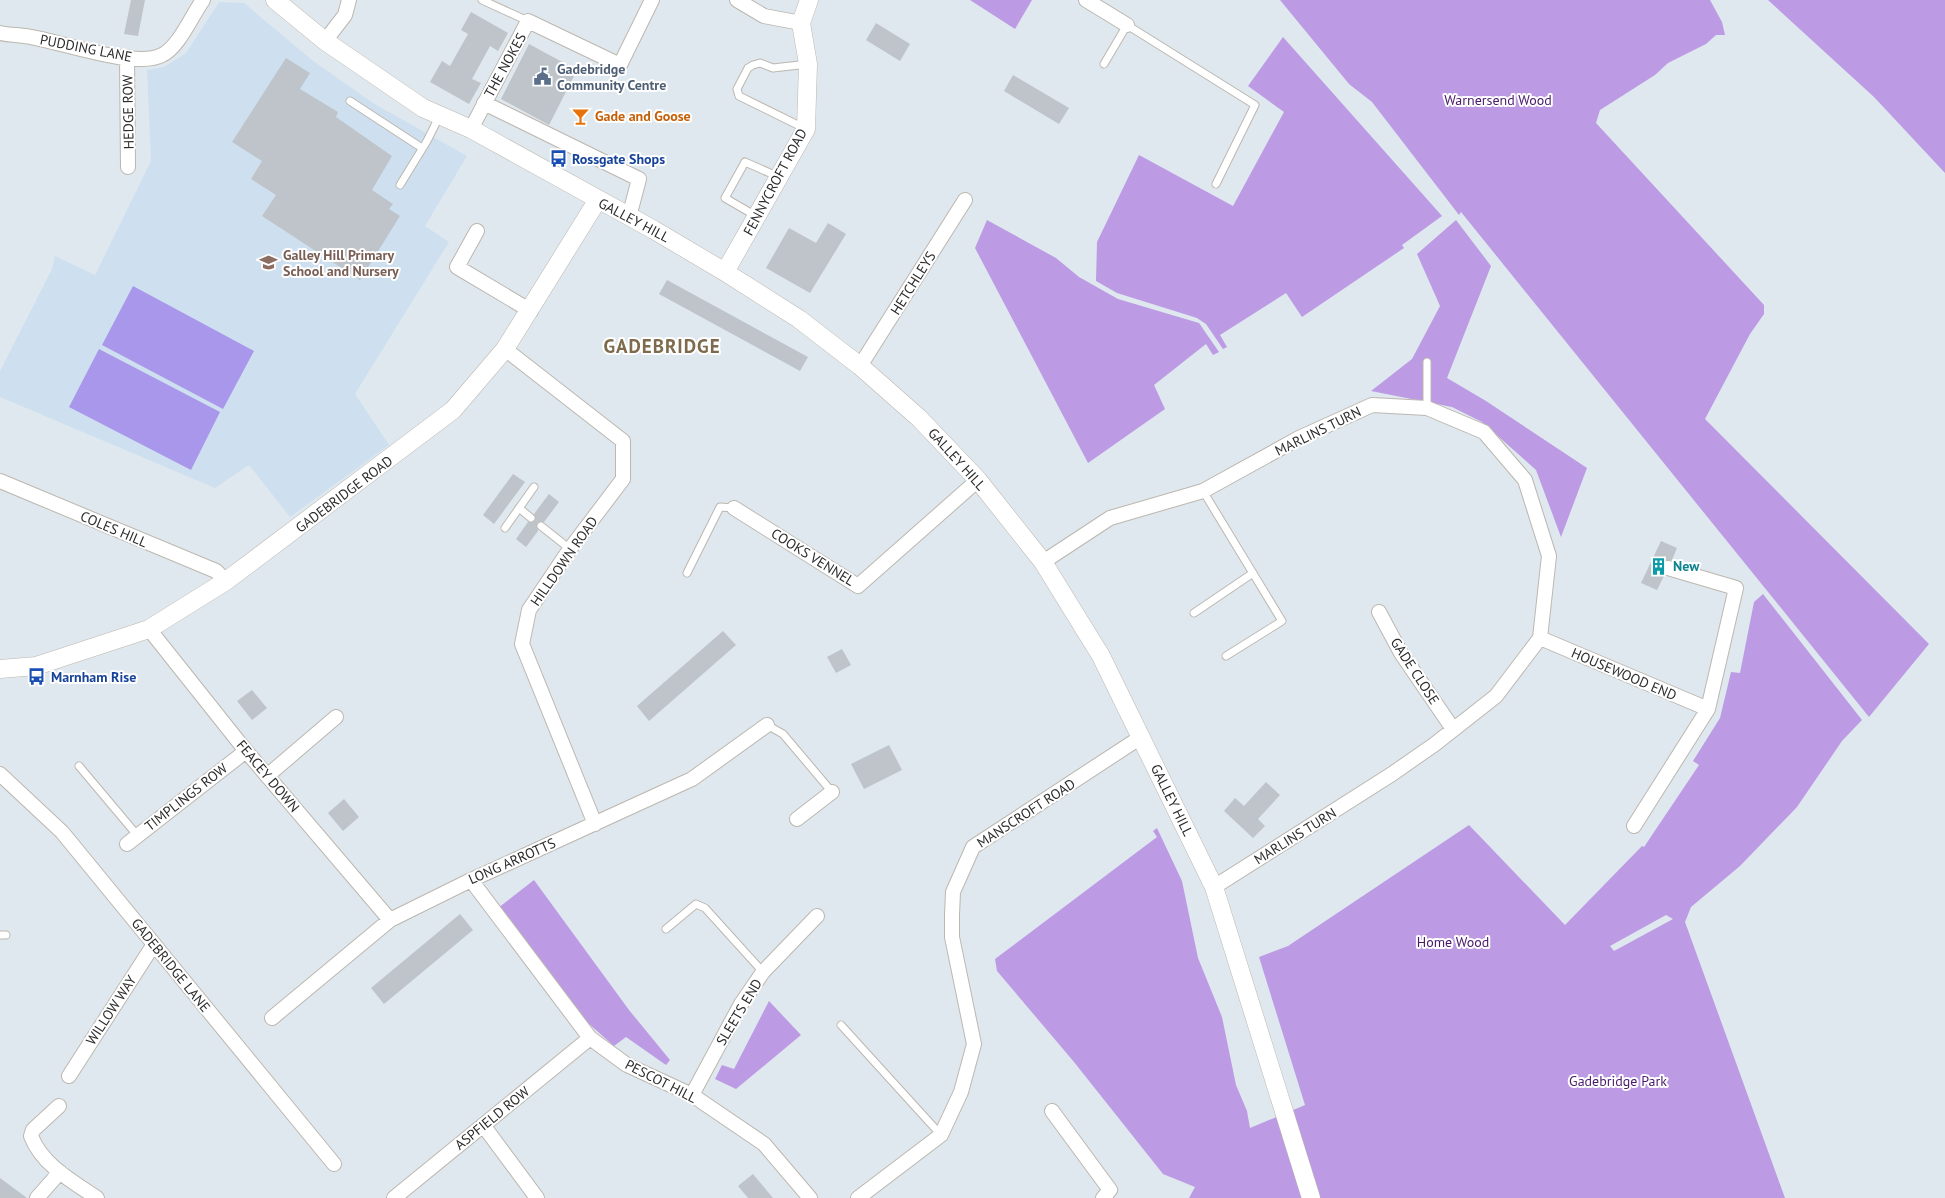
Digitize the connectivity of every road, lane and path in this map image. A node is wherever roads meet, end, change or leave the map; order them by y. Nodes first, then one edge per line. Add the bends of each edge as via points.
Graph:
1 (203, 0) edge
2 (275, 0) edge
3 (349, 0) edge
4 (482, 0) edge
5 (652, 0) edge
6 (737, 0) edge
7 (809, 0) edge
8 (1086, 0) edge
9 (528, 21) junction
10 (801, 23) junction
11 (1127, 25) junction
12 (0, 33) edge
13 (325, 41) junction
14 (127, 57) junction
15 (808, 64) junction
16 (1104, 64) dead end
17 (350, 101) dead end
18 (484, 103) junction
19 (439, 117) junction
20 (471, 129) junction
21 (806, 129) junction
22 (422, 148) junction
23 (128, 167) dead end
24 (779, 177) junction
25 (1216, 184) dead end
26 (400, 185) dead end
27 (965, 200) dead end
28 (597, 201) junction
29 (628, 217) junction
30 (757, 217) junction
31 (477, 231) dead end
32 (726, 272) junction
33 (531, 311) junction
34 (505, 349) junction
35 (1427, 362) dead end
36 (860, 366) junction
37 (1427, 408) junction
38 (978, 480) junction
39 (0, 481) edge
40 (534, 487) dead end
41 (1204, 491) junction
42 (519, 508) junction
43 (734, 508) joint
44 (532, 518) dead end
45 (542, 526) dead end
46 (505, 528) dead end
47 (570, 549) junction
48 (1043, 562) junction
49 (1668, 568) dead end
50 (687, 573) dead end
51 (1253, 573) junction
52 (226, 581) junction
53 (1379, 612) dead end
54 (1194, 613) dead end
55 (149, 628) junction
56 (1540, 638) junction
57 (1226, 656) dead end
58 (0, 669) edge
59 (1708, 709) junction
60 (336, 717) dead end
61 (766, 725) joint
62 (1453, 729) junction
63 (1141, 737) junction
64 (246, 751) junction
65 (79, 766) dead end
66 (0, 774) edge
67 (267, 776) junction
68 (832, 792) joint
69 (797, 819) dead end
70 (595, 824) junction
71 (1634, 826) dead end
72 (132, 840) joint
73 (471, 880) junction
74 (1214, 887) junction
75 (818, 916) dead end
76 (390, 920) junction
77 (666, 929) dead end
78 (154, 944) junction
79 (763, 972) junction
80 (272, 1018) dead end
81 (841, 1025) dead end
82 (590, 1038) junction
83 (69, 1076) dead end
84 (692, 1095) junction
85 (59, 1106) dead end
86 (1052, 1111) dead end
87 (483, 1125) junction
88 (941, 1134) junction
89 (334, 1164) dead end
90 (60, 1172) junction
91 (1107, 1194) edge
92 (37, 1198) edge
93 (97, 1198) edge
94 (394, 1198) edge
95 (537, 1198) edge
96 (810, 1198) edge
97 (858, 1198) edge
98 (1312, 1198) edge

1 - 14 street, PUDDING LANE via 174,45 162,55 145,60
2 - 13 street, GALLEY HILL
3 - 13 street via 345,15
4 - 9 lane
5 - 9 street, THE NOKES via 620,65
6 - 10 street via 764,16
7 - 10 street, FENNYCROFT ROAD
8 - 11 street
9 - 18 street, THE NOKES
10 - 15 street, FENNYCROFT ROAD
11 - 16 lane
11 - 25 lane via 1255,105
12 - 14 street, PUDDING LANE
13 - 19 street, GALLEY HILL
14 - 23 street, HEDGE ROW
15 - 21 street, FENNYCROFT ROAD
15 - 21 lane via 773,68 760,63 753,65 737,89 739,96
17 - 22 lane
18 - 20 street, THE NOKES
18 - 29 street via 639,179
19 - 20 street, GALLEY HILL
19 - 22 lane
20 - 28 street, GALLEY HILL
21 - 24 street, FENNYCROFT ROAD
22 - 26 lane
24 - 30 street, FENNYCROFT ROAD
24 - 30 lane via 745,162 725,198
27 - 36 street, HETCHLEYS
28 - 29 street, GALLEY HILL
28 - 33 street, GADEBRIDGE ROAD
29 - 32 street, GALLEY HILL
30 - 32 street, FENNYCROFT ROAD
31 - 33 street via 457,267
32 - 36 street, GALLEY HILL via 798,319
33 - 34 street, GADEBRIDGE ROAD
34 - 47 street, HILLDOWN ROAD via 623,441 623,479
34 - 52 street, GADEBRIDGE ROAD via 453,410
35 - 37 lane
36 - 38 street, GALLEY HILL via 919,418
37 - 41 street, MARLINS TURN via 1372,405 1299,438
37 - 56 street, MARLINS TURN via 1484,432 1525,480 1549,556
38 - 43 street, COOKS VENNEL via 858,586
38 - 48 street, GALLEY HILL
39 - 52 street, COLES HILL via 216,571
40 - 42 lane
41 - 48 street, MARLINS TURN via 1110,518
41 - 51 lane
42 - 44 lane
42 - 46 lane
43 - 50 lane via 720,507
45 - 47 lane
47 - 70 street, HILLDOWN ROAD via 529,610 522,644
48 - 63 street, GALLEY HILL via 1101,656
49 - 59 street via 1736,588
51 - 54 lane
51 - 57 lane via 1282,621
52 - 55 street, GADEBRIDGE ROAD
53 - 62 street, GADE CLOSE via 1401,653
55 - 58 street, GADEBRIDGE ROAD via 36,666
55 - 64 street, FEACEY DOWN
56 - 59 street, HOUSEWOOD END
56 - 62 street, MARLINS TURN via 1496,696
59 - 71 street
60 - 67 street
61 - 68 lane via 783,734
61 - 70 street, LONG ARROTTS via 692,779
62 - 74 street, MARLINS TURN via 1392,774
63 - 74 street, GALLEY HILL
63 - 88 street, MANSCROFT ROAD via 973,847 953,892 952,937 974,1044 961,1092
64 - 67 street, FEACEY DOWN
64 - 72 street, TIMPLINGS ROW
65 - 72 lane
66 - 78 street, GADEBRIDGE LANE via 62,832
67 - 76 street, FEACEY DOWN
68 - 69 street
70 - 73 street, LONG ARROTTS
73 - 76 street, LONG ARROTTS
73 - 82 street, PESCOT HILL
74 - 98 street, GALLEY HILL
75 - 79 street, SLEETS END
76 - 80 street, LONG ARROTTS
77 - 79 lane via 696,904 705,908
78 - 83 street, WILLOW WAY
78 - 89 street, GADEBRIDGE LANE
79 - 84 street, SLEETS END via 741,1004
81 - 88 lane
82 - 84 street, PESCOT HILL via 627,1065
82 - 87 street, ASPFIELD ROW
84 - 96 street, PESCOT HILL via 764,1144
85 - 90 street via 33,1130 31,1136 35,1148
86 - 91 street
87 - 94 street, ASPFIELD ROW
87 - 95 street
88 - 97 street, MANSCROFT ROAD
90 - 92 street
90 - 93 street

